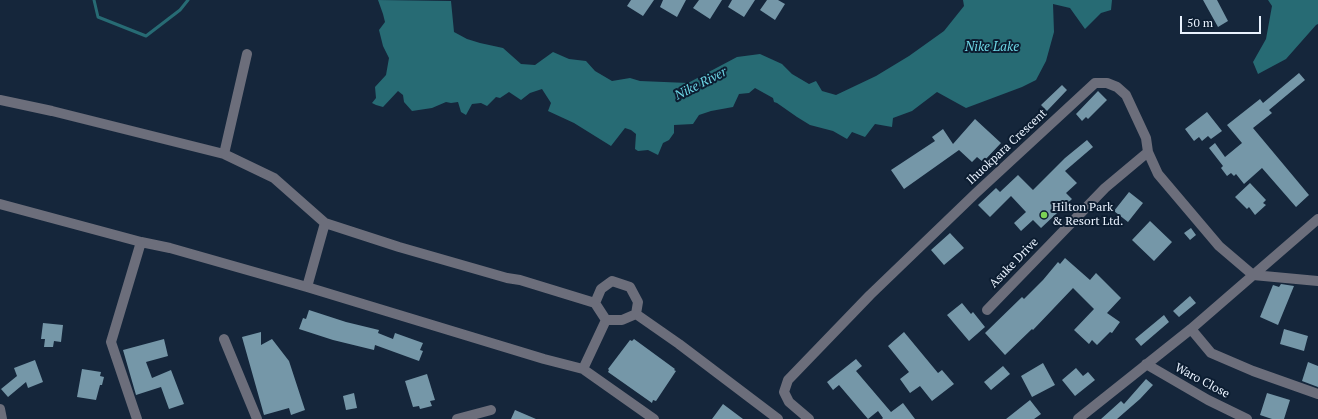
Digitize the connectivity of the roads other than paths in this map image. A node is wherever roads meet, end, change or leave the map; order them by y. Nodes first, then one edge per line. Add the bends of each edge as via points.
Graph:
1 (247, 54) dead end
2 (0, 100) edge
3 (1148, 152) junction
4 (224, 154) junction
5 (0, 204) edge
6 (1318, 219) edge
7 (325, 223) junction
8 (141, 242) junction
9 (1253, 275) junction
10 (1318, 280) edge
11 (306, 287) junction
12 (595, 303) junction
13 (987, 310) dead end
14 (636, 314) junction
15 (606, 320) junction
16 (1191, 329) junction
17 (224, 339) dead end
18 (1146, 364) junction
19 (583, 369) junction
20 (1318, 394) edge
21 (0, 409) edge
22 (491, 410) dead end
23 (2, 419) edge
24 (137, 419) edge
25 (257, 419) edge
26 (457, 419) edge
27 (654, 419) edge
28 (778, 419) edge
29 (809, 419) edge
30 (1078, 419) edge
31 (1247, 419) edge

1 - 4 street
2 - 4 street
3 - 9 street, Ihuokpara Crescent via 1158,174 1219,246
3 - 13 street, Asuke Drive via 1105,188
3 - 29 street, Ihuokpara Crescent via 1146,138 1126,94 1107,83 1095,83 870,295 788,380 784,392 789,402
4 - 7 street via 274,178
5 - 8 street
6 - 9 street
7 - 11 street
7 - 12 street
8 - 11 street
8 - 24 street via 110,342
9 - 10 street
9 - 16 street
11 - 19 street
12 - 14 street via 601,289 612,281 630,287 638,302
12 - 15 street
14 - 15 street via 622,320
14 - 28 street
15 - 19 street
16 - 18 street
16 - 20 street via 1211,353
17 - 25 street
18 - 30 street
18 - 31 street, Waro Close
19 - 27 street
21 - 23 street
22 - 26 street

